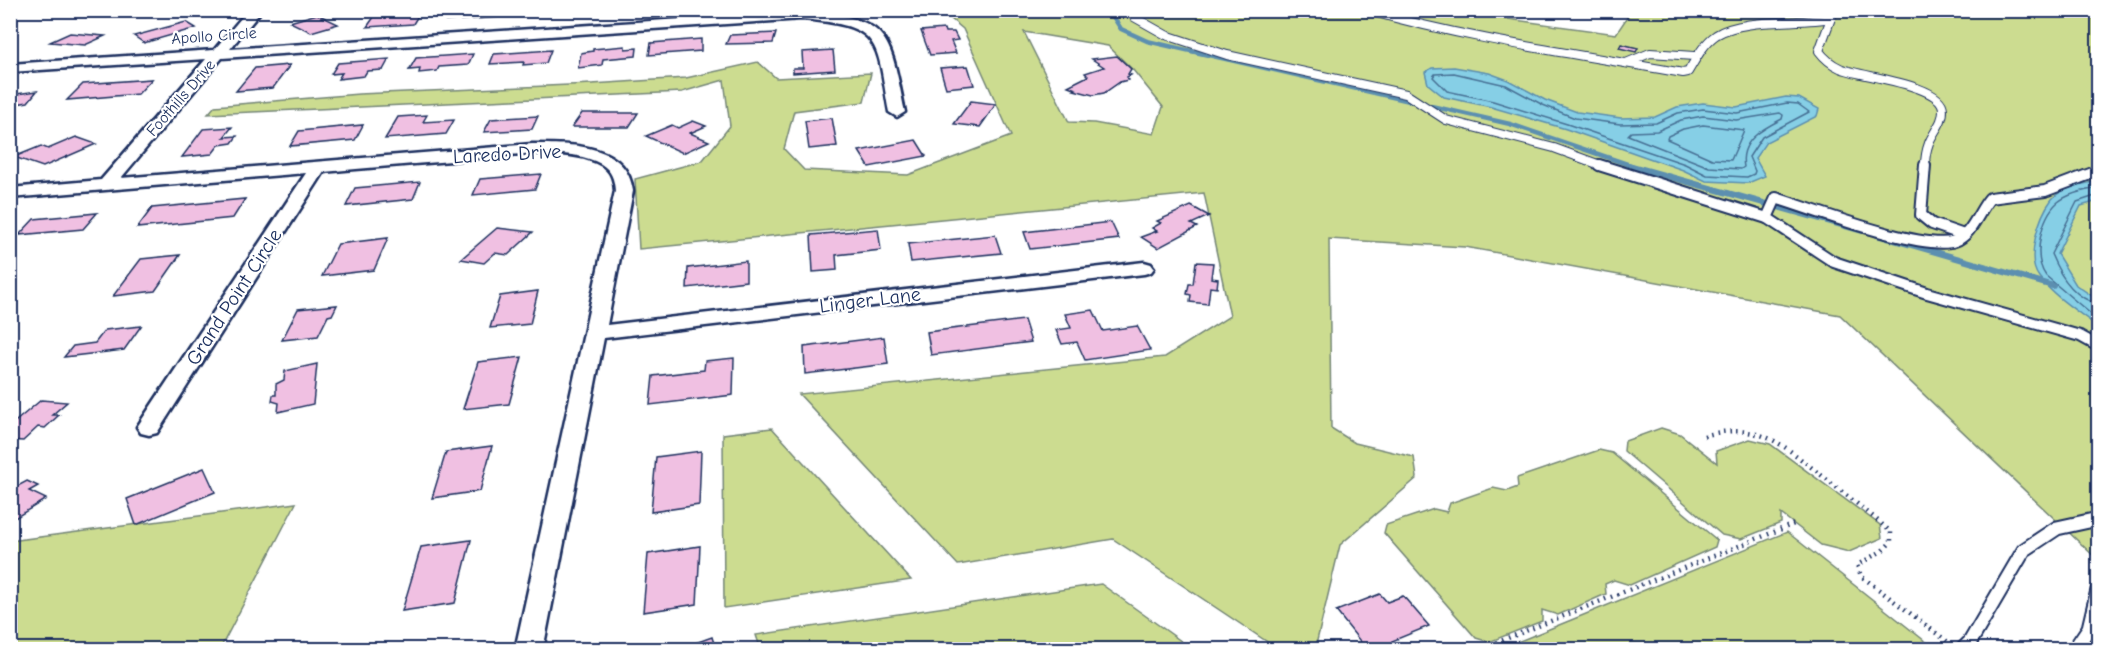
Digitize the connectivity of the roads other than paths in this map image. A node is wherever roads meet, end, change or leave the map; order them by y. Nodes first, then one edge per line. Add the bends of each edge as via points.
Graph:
1 (256, 10) edge
2 (628, 10) edge
3 (1132, 10) edge
4 (1366, 10) edge
5 (1833, 14) edge
6 (624, 26) junction
7 (219, 54) junction
8 (1694, 56) junction
9 (1626, 63) junction
10 (10, 68) edge
11 (897, 112) dead end
12 (318, 166) junction
13 (2098, 171) edge
14 (106, 185) junction
15 (10, 193) edge
16 (1770, 211) junction
17 (1964, 235) junction
18 (1144, 268) dead end
19 (596, 333) junction
20 (2098, 346) edge
21 (149, 427) dead end
22 (2098, 519) edge
23 (2098, 590) edge
24 (1966, 648) edge
25 (530, 650) edge
26 (2074, 650) edge

1 - 7 street, Foothills Drive
2 - 6 street
3 - 16 lane via 1134,17 1183,42 1410,96 1446,120 1543,145 1628,175
4 - 9 lane via 1424,27
5 - 8 lane via 1814,21 1731,20 1714,30
5 - 17 lane via 1819,51 1827,62 1928,93 1941,101 1942,119 1928,146 1921,215 1932,224
6 - 7 street, Apollo Circle
6 - 11 street, Apollo Circle via 802,15 855,24 877,37 883,48
7 - 10 street, Apollo Circle
7 - 14 street, Foothills Drive
8 - 9 lane via 1650,53
8 - 9 lane via 1687,73
12 - 14 street, Laredo Drive
12 - 19 street, Laredo Drive via 552,149 583,153 612,164 622,176 624,191
12 - 21 street, Grand Point Circle
13 - 17 lane via 2045,191 1990,198
14 - 15 street, Laredo Drive
16 - 17 lane via 1776,198 1930,243 1947,243
16 - 20 lane via 1785,228 1834,262 2080,336
18 - 19 street, Linger Lane
19 - 25 street, Laredo Drive
22 - 24 lane via 2057,528 2025,550
23 - 26 lane via 2089,628

